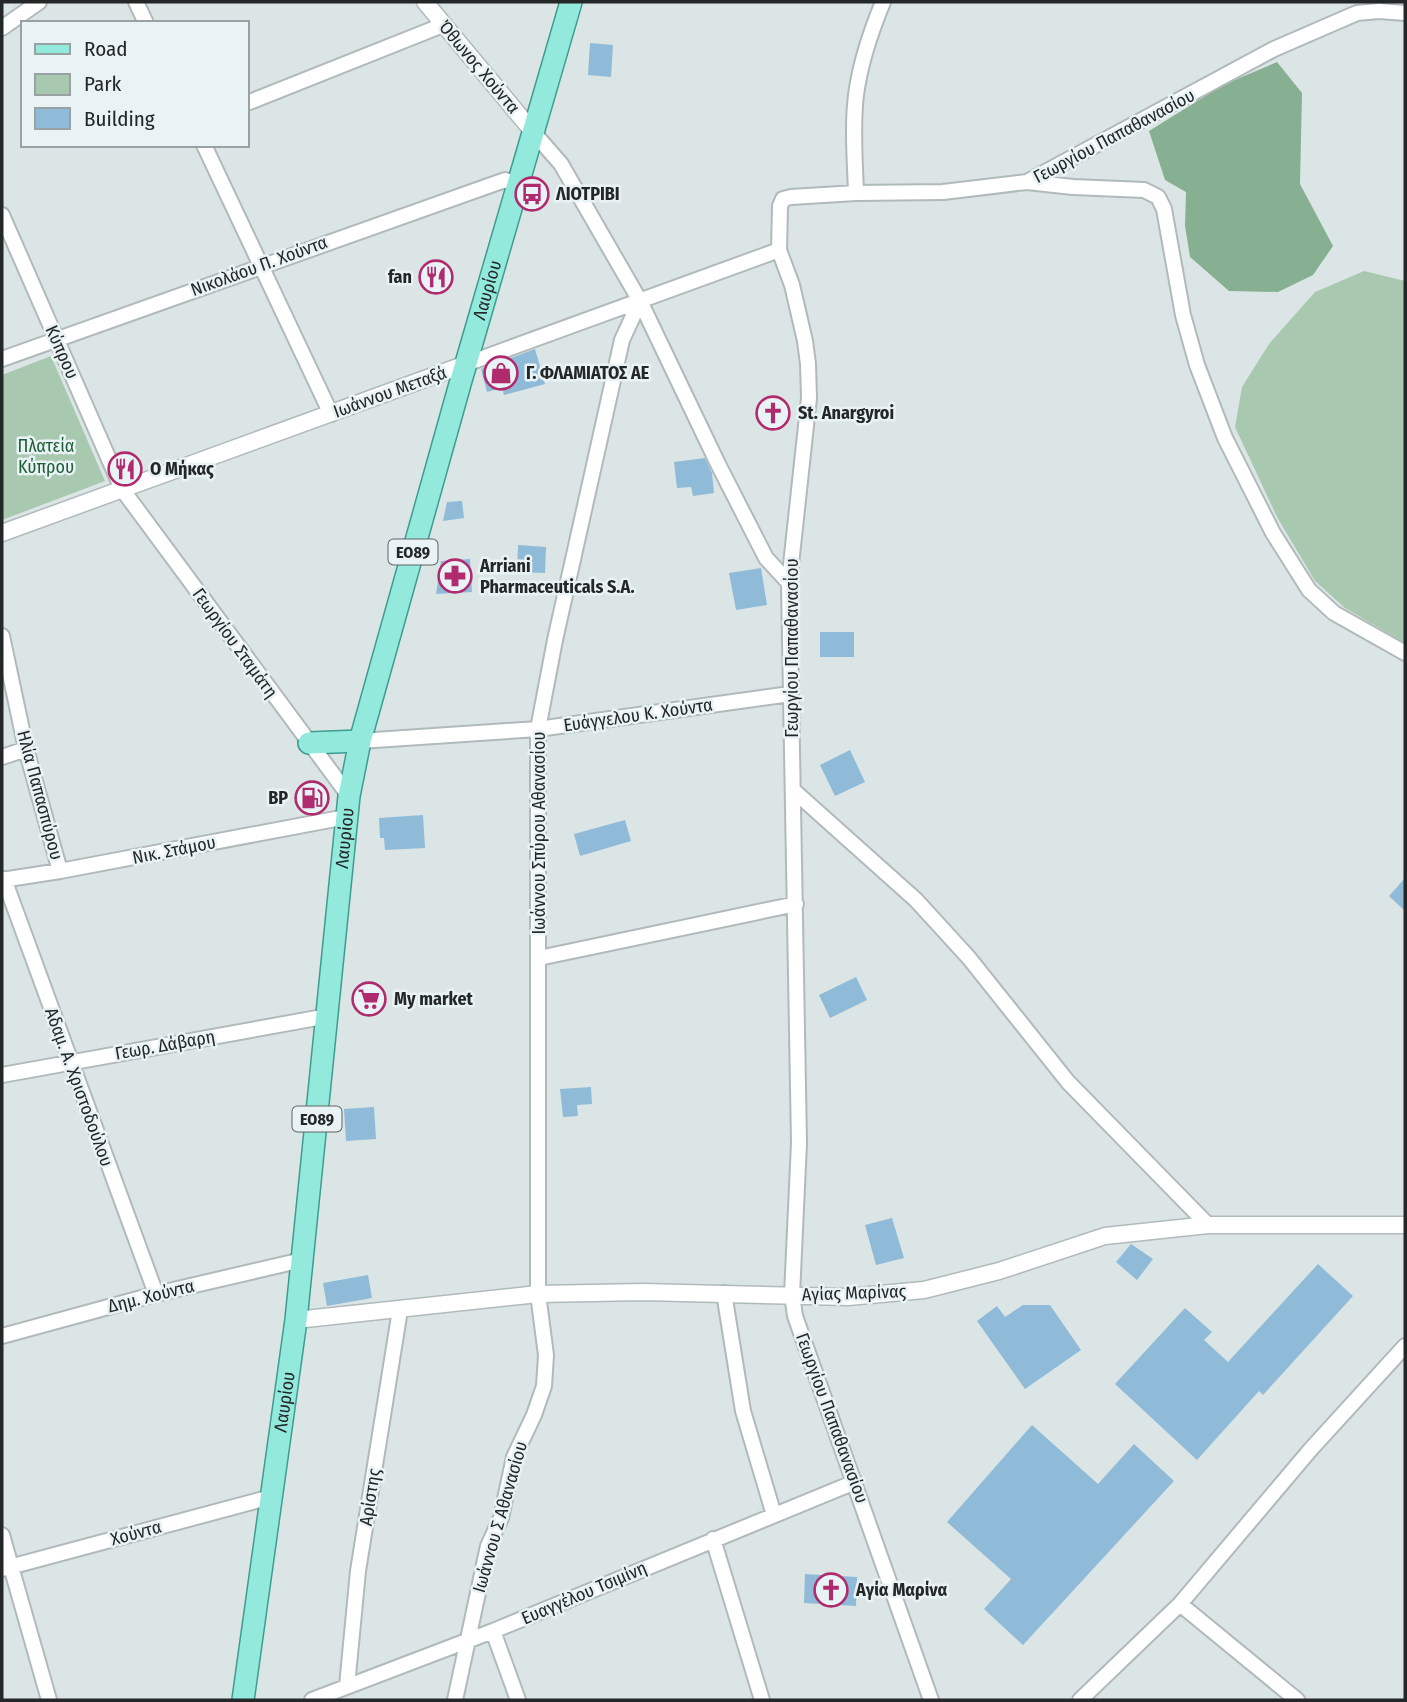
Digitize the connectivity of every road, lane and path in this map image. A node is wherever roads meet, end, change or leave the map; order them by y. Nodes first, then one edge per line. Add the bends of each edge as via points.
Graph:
1 (39, 2) edge
2 (135, 2) edge
3 (425, 2) edge
4 (571, 2) edge
5 (883, 2) edge
6 (1405, 13) edge
7 (144, 21) edge
8 (443, 24) junction
9 (2, 28) edge
10 (248, 103) edge
11 (534, 133) junction
12 (205, 147) edge
13 (1027, 182) junction
14 (518, 184) junction
15 (856, 193) junction
16 (2, 215) edge
17 (779, 250) junction
18 (261, 265) junction
19 (640, 301) junction
20 (56, 340) junction
21 (2, 359) edge
22 (467, 364) junction
23 (331, 414) junction
24 (122, 489) junction
25 (2, 533) edge
26 (789, 583) junction
27 (2, 636) edge
28 (1405, 653) edge
29 (790, 694) junction
30 (538, 729) junction
31 (360, 741) junction
32 (309, 743) junction
33 (26, 749) junction
34 (2, 757) edge
35 (793, 790) junction
36 (349, 796) junction
37 (346, 817) junction
38 (60, 871) junction
39 (3, 879) edge
40 (796, 904) junction
41 (540, 958) junction
42 (328, 1016) junction
43 (69, 1062) junction
44 (2, 1074) edge
45 (1208, 1225) junction
46 (1405, 1225) edge
47 (302, 1260) junction
48 (724, 1293) junction
49 (156, 1294) junction
50 (538, 1294) junction
51 (792, 1296) junction
52 (400, 1310) junction
53 (296, 1320) junction
54 (2, 1336) edge
55 (1405, 1346) edge
56 (855, 1482) junction
57 (271, 1497) junction
58 (774, 1515) junction
59 (2, 1535) edge
60 (713, 1539) junction
61 (6, 1568) edge
62 (1180, 1604) junction
63 (492, 1631) junction
64 (467, 1641) junction
65 (347, 1686) junction
66 (49, 1700) edge
67 (243, 1700) edge
68 (312, 1700) edge
69 (455, 1700) edge
70 (518, 1700) edge
71 (762, 1700) edge
72 (931, 1700) edge
73 (1080, 1700) edge
74 (1297, 1700) edge

1 - 9 street
2 - 7 street
3 - 8 street, Όθωνος Χούντα
4 - 11 main road, Λαυρίου / ΕΟ89
5 - 15 street via 856,95
6 - 13 street, Γεωργίου Παπαθανασίου via 1357,13 1274,49
8 - 10 street
8 - 11 street, Όθωνος Χούντα
11 - 14 main road, Λαυρίου / ΕΟ89
11 - 19 street via 561,164
12 - 18 street
13 - 15 street, Γεωργίου Παπαθανασίου via 943,192
13 - 28 street via 1144,190 1158,197 1164,209 1182,316 1197,365 1225,438 1273,533 1309,590 1334,613
14 - 18 street, Νικολάου Π. Χούντα via 505,180
14 - 22 main road, Λαυρίου / ΕΟ89
15 - 17 street, Γεωργίου Παπαθανασίου via 783,200
16 - 20 street, Κύπρου
17 - 19 street, Ιωάννου Μεταξά
17 - 26 street, Γεωργίου Παπαθανασίου via 792,285 808,364 809,398
18 - 20 street, Νικολάου Π. Χούντα
18 - 23 street
19 - 22 street, Ιωάννου Μεταξά
19 - 26 street via 766,558
19 - 30 street, Ιωάννου Σπύρου Αθανασίου via 622,340
20 - 21 street, Νικολάου Π. Χούντα
20 - 24 street, Κύπρου
22 - 23 street, Ιωάννου Μεταξά
22 - 31 main road, Λαυρίου / ΕΟ89
23 - 24 street, Ιωάννου Μεταξά
24 - 25 street, Ιωάννου Μεταξά
24 - 32 street, Γεωργίου Σταμάτη
26 - 29 street, Γεωργίου Παπαθανασίου
27 - 33 street, Ηλία Παπασπύρου
29 - 30 street, Ευάγγελου Κ. Χούντα
29 - 35 street, Γεωργίου Παπαθανασίου
30 - 31 street, Ευάγγελου Κ. Χούντα
30 - 41 street, Ιωάννου Σπύρου Αθανασίου
31 - 32 main road
31 - 36 main road, Λαυρίου / ΕΟ89
32 - 36 street, Γεωργίου Σταμάτη
33 - 34 street
33 - 38 street, Ηλία Παπασπύρου
35 - 40 street, Γεωργίου Παπαθανασίου
35 - 45 street via 916,900 969,958 1068,1082
36 - 37 main road, Λαυρίου / ΕΟ89
37 - 38 street, Νικ. Στάμου
37 - 42 main road, Λαυρίου / ΕΟ89
38 - 39 street, Νικ. Στάμου
39 - 43 street, Αδαμ. Α. Χριστοδούλου
40 - 41 street
40 - 51 street, Γεωργίου Παπαθανασίου via 799,1143
41 - 50 street, Ιωάννου Σπύρου Αθανασίου
42 - 43 street, Γεωρ. Δάβαρη
42 - 47 main road, Λαυρίου / ΕΟ89
43 - 44 street, Γεωρ. Δάβαρη
43 - 49 street, Αδαμ. Α. Χριστοδούλου
45 - 46 street, Αγίας Μαρίνας
45 - 51 street, Αγίας Μαρίνας via 1105,1236 924,1290 848,1297
47 - 49 street, Δημ. Χούντα
47 - 53 main road, Λαυρίου / ΕΟ89
48 - 50 street, Αγίας Μαρίνας
48 - 51 street, Αγίας Μαρίνας
48 - 58 street via 743,1411
49 - 54 street, Δημ. Χούντα
50 - 52 street, Αγίας Μαρίνας
50 - 64 street, Ιωάννου Σ Αθανασίου via 545,1339 544,1386 514,1457
51 - 56 street, Γεωργίου Παπαθανασίου via 795,1316
52 - 53 street, Αγίας Μαρίνας
52 - 65 street, Αρίστης via 358,1571
53 - 57 main road, Λαυρίου / ΕΟ89
55 - 62 street
56 - 58 street, Ευαγγέλου Τσιμίνη
56 - 72 street, Γεωργίου Παπαθανασίου
57 - 61 street, Χούντα
57 - 67 main road, Λαυρίου / ΕΟ89
58 - 60 street, Ευαγγέλου Τσιμίνη
59 - 61 street
60 - 63 street, Ευαγγέλου Τσιμίνη
60 - 71 street
61 - 66 street
62 - 73 street
62 - 74 street
63 - 64 street, Ευαγγέλου Τσιμίνη
63 - 70 street
64 - 65 street, Ευαγγέλου Τσιμίνη
64 - 69 street, Ιωάννου Σ Αθανασίου
65 - 68 street, Ευαγγέλου Τσιμίνη

